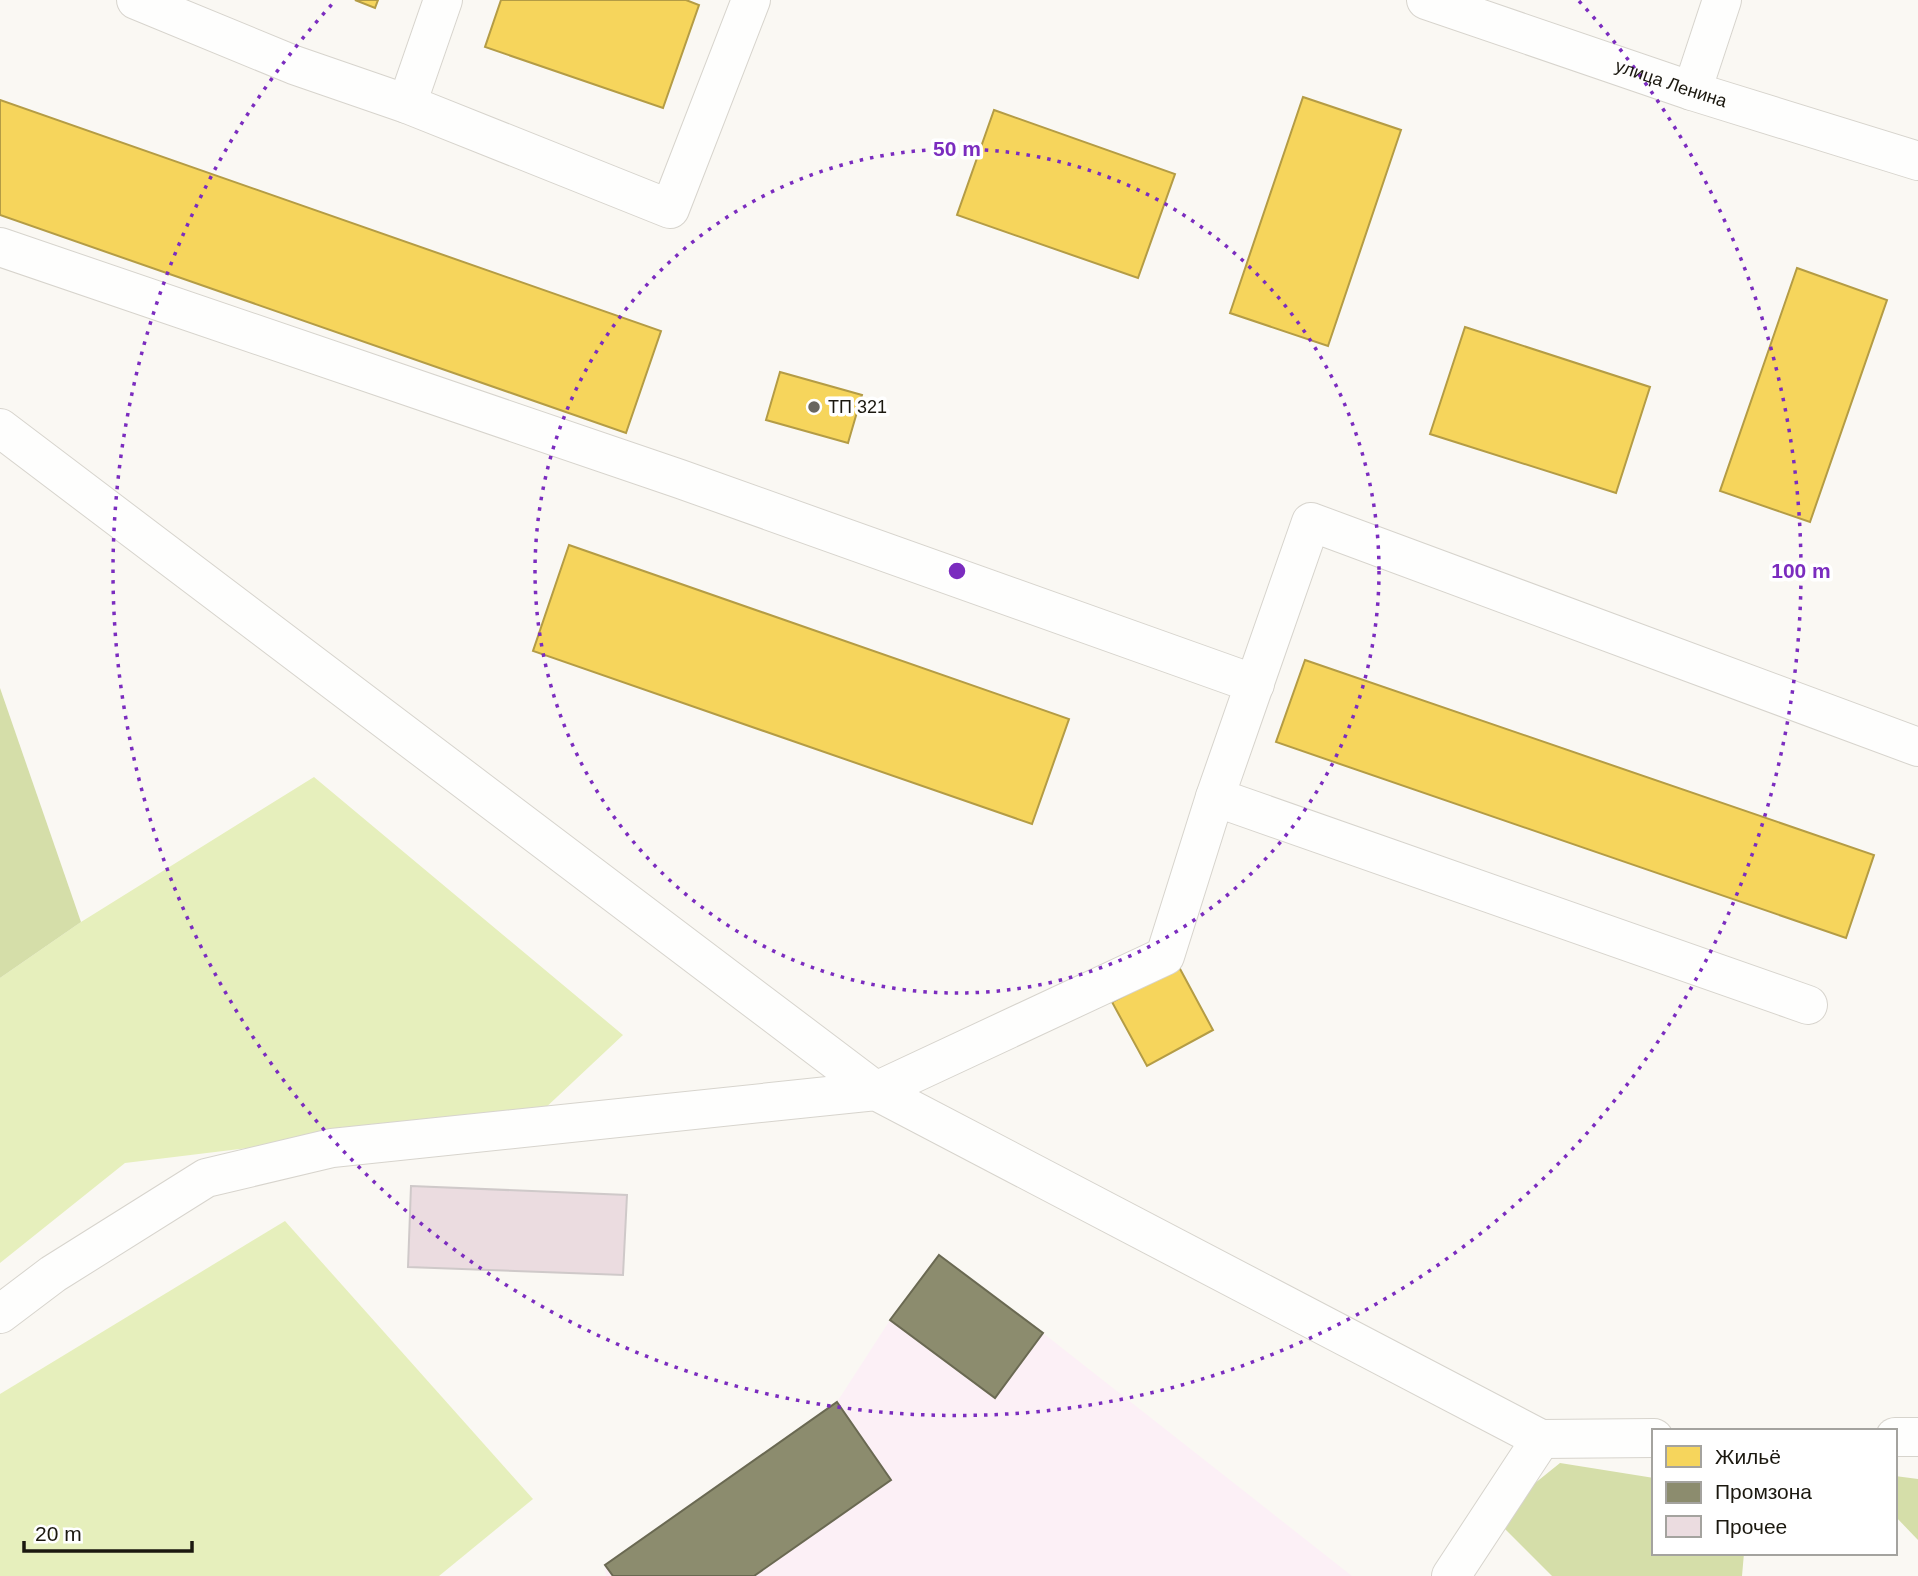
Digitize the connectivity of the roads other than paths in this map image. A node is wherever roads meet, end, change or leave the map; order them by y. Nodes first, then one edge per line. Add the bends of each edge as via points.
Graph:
1 (136, 0) edge
2 (443, 0) edge
3 (751, 0) edge
4 (1426, 0) edge
5 (1721, 0) edge
6 (1692, 91) junction
7 (407, 104) junction
8 (1918, 161) edge
9 (0, 247) edge
10 (0, 428) edge
11 (1255, 684) junction
12 (1918, 747) edge
13 (1215, 797) junction
14 (1808, 1005) dead end
15 (876, 1091) junction
16 (0, 1314) edge
17 (1897, 1437) edge
18 (1918, 1437) edge
19 (1652, 1438) edge
20 (1541, 1439) junction
21 (1451, 1576) edge

1 - 7 street via 294,65
2 - 7 street
3 - 7 street via 670,209
4 - 6 street, улица Ленина
5 - 6 street
6 - 8 street, улица Ленина
9 - 11 street via 694,484
10 - 15 street
11 - 12 street via 1311,522
11 - 13 street
13 - 14 street
13 - 15 street via 1165,956
15 - 16 street via 332,1148 206,1178 53,1274
15 - 20 street
17 - 18 street
19 - 20 street
20 - 21 street

